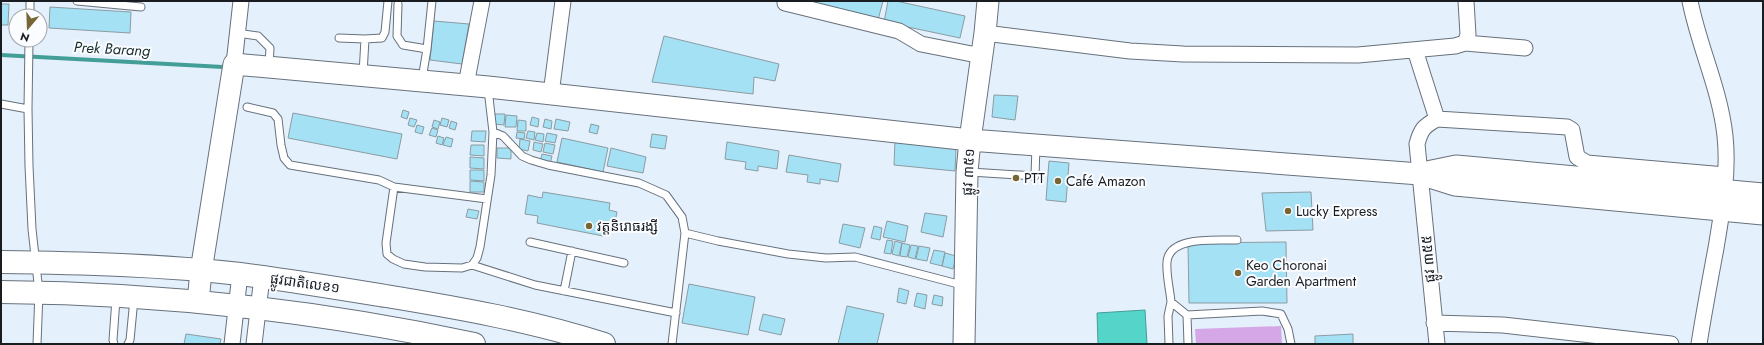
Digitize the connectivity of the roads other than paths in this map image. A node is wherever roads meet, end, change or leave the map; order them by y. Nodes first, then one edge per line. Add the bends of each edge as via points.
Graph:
1 (77, 1) edge
2 (241, 1) edge
3 (388, 1) edge
4 (432, 1) edge
5 (482, 1) edge
6 (563, 1) edge
7 (988, 1) edge
8 (1466, 1) edge
9 (1690, 1) edge
10 (785, 3) dead end
11 (398, 4) dead end
12 (141, 7) dead end
13 (237, 33) junction
14 (985, 33) junction
15 (339, 38) dead end
16 (365, 39) junction
17 (1465, 43) junction
18 (29, 48) edge
19 (1525, 48) dead end
20 (427, 49) junction
21 (1415, 50) junction
22 (982, 56) junction
23 (234, 64) junction
24 (269, 68) junction
25 (363, 76) junction
26 (422, 81) junction
27 (466, 85) junction
28 (488, 87) junction
29 (551, 94) junction
30 (1, 104) edge
31 (247, 107) dead end
32 (28, 109) junction
33 (1437, 119) junction
34 (493, 132) junction
35 (970, 140) junction
36 (1036, 145) junction
37 (967, 172) junction
38 (1420, 174) junction
39 (394, 187) junction
40 (1724, 192) junction
41 (1763, 194) edge
42 (487, 200) junction
43 (1763, 214) edge
44 (685, 233) junction
45 (1237, 240) dead end
46 (530, 242) dead end
47 (572, 251) junction
48 (1, 262) edge
49 (36, 263) junction
50 (624, 263) dead end
51 (472, 265) junction
52 (201, 270) junction
53 (240, 274) junction
54 (262, 277) junction
55 (965, 285) junction
56 (564, 290) junction
57 (1, 292) edge
58 (39, 292) junction
59 (126, 296) junction
60 (198, 302) junction
61 (1171, 302) junction
62 (237, 306) junction
63 (446, 306) junction
64 (260, 308) junction
65 (676, 313) junction
66 (1188, 315) junction
67 (1434, 323) junction
68 (441, 337) junction
69 (36, 344) edge
70 (114, 344) edge
71 (128, 344) edge
72 (232, 344) edge
73 (254, 344) edge
74 (474, 344) edge
75 (604, 344) edge
76 (672, 344) edge
77 (964, 344) edge
78 (1169, 344) edge
79 (1188, 344) edge
80 (1291, 344) edge
81 (1436, 344) edge
82 (1671, 344) edge
83 (1699, 344) edge

1 - 12 lane
2 - 13 street
3 - 16 lane via 384,36 379,39
4 - 20 lane
5 - 27 street
6 - 29 street
7 - 14 main road, ផ្លូវ ៣៥១
8 - 17 street via 1468,35
9 - 40 street via 1718,97 1725,137
10 - 22 street via 899,31 921,44
11 - 20 lane via 396,36 403,45
13 - 23 street
13 - 24 lane via 258,36 270,48
14 - 21 street via 1130,51 1183,54 1329,56
14 - 22 main road, ផ្លូវ ៣៥១
15 - 16 lane
16 - 25 lane
17 - 19 street
17 - 21 street
18 - 32 lane
20 - 26 lane
21 - 33 street
22 - 35 main road, ផ្លូវ ៣៥១
23 - 24 main road
23 - 52 main road
24 - 25 main road
25 - 26 main road
26 - 27 main road
27 - 28 main road
28 - 29 main road
28 - 34 lane
29 - 35 main road
30 - 32 lane
31 - 39 lane via 273,113 278,119 284,158 290,164 373,179
32 - 49 lane via 31,213
33 - 38 street, ផ្លូវ ៣៥៥ via 1425,126 1420,134 1417,144
33 - 40 street via 1567,128 1572,130 1577,157 1587,163
34 - 42 lane
34 - 44 lane via 503,136 522,156 531,160 639,183 666,195 682,217
35 - 36 main road
35 - 37 main road, ផ្លូវ ៣៥១
36 - 37 lane via 1035,176
36 - 38 main road
37 - 55 main road, ផ្លូវ ៣៥១
38 - 40 main road via 1455,184
38 - 67 street, ផ្លូវ ៣៥៥
39 - 42 lane
39 - 51 lane via 386,243 387,254 404,264 425,267 462,268
40 - 41 main road
40 - 43 main road
40 - 83 street
42 - 51 lane via 480,247
44 - 55 lane via 788,254 826,258 855,257
44 - 65 lane
45 - 61 lane via 1188,242 1174,249 1167,263
46 - 47 lane
47 - 50 lane
47 - 56 lane
48 - 49 highway, ផ្លូវជាតិលេខ១
49 - 52 highway, ផ្លូវជាតិលេខ១
49 - 58 lane
51 - 56 lane via 506,277
52 - 53 highway, ផ្លូវជាតិលេខ១
52 - 60 main road
53 - 54 highway, ផ្លូវជាតិលេខ១
53 - 62 street
54 - 63 highway, ផ្លូវជាតិលេខ១
54 - 64 street
55 - 77 main road, ផ្លូវ ៣៥១
56 - 65 lane
57 - 58 highway
58 - 59 highway
58 - 69 lane
59 - 60 highway
59 - 70 lane
59 - 71 lane via 130,340
60 - 62 highway
61 - 66 lane
61 - 78 lane via 1168,316
62 - 64 highway
62 - 72 street
63 - 68 highway
63 - 75 highway, ផ្លូវជាតិលេខ១ via 534,325
64 - 68 highway
64 - 73 street
65 - 76 lane
66 - 79 lane
66 - 80 lane via 1262,311 1281,314
67 - 81 street, ផ្លូវ ៣៥៥
67 - 82 street via 1503,325
68 - 74 highway

